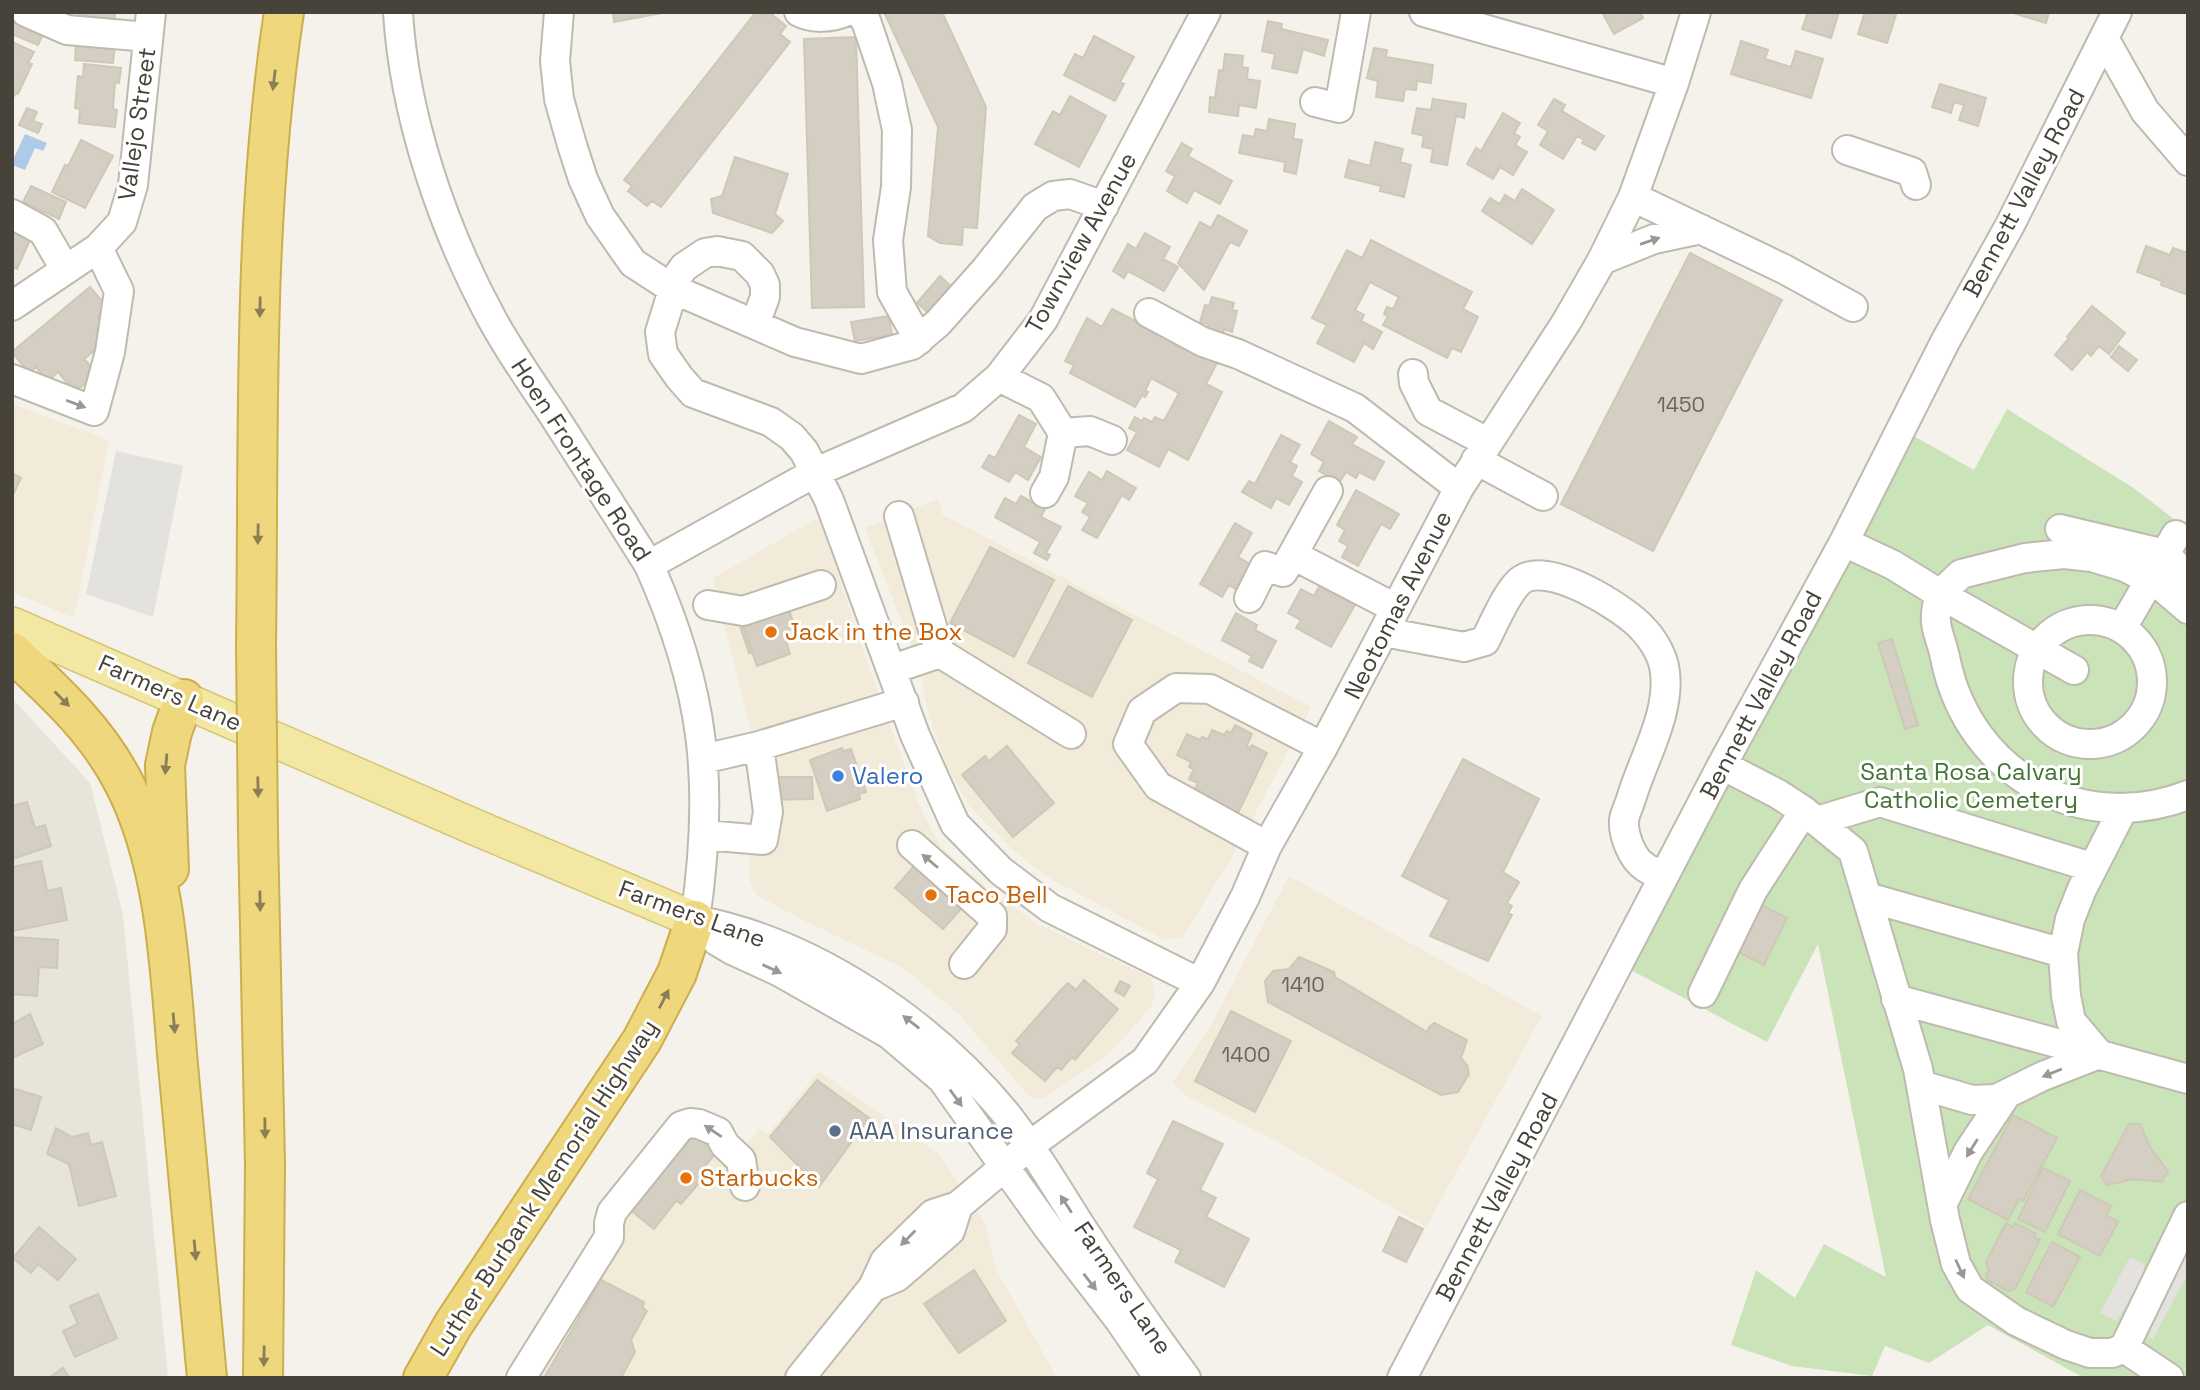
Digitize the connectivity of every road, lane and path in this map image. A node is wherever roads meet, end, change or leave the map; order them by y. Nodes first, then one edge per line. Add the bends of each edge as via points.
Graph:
1 (26, 12) edge
2 (284, 12) edge
3 (398, 12) edge
4 (559, 12) edge
5 (799, 12) edge
6 (845, 12) edge
7 (859, 12) edge
8 (1206, 12) edge
9 (1356, 12) edge
10 (1424, 12) edge
11 (1696, 12) edge
12 (2118, 12) edge
13 (150, 25) edge
14 (2104, 38) junction
15 (1674, 83) junction
16 (1338, 107) dead end
17 (1847, 149) dead end
18 (2188, 161) edge
19 (1916, 185) dead end
20 (1633, 197) junction
21 (1104, 206) junction
22 (12, 214) edge
23 (1701, 229) junction
24 (98, 248) junction
25 (1602, 260) junction
26 (65, 269) junction
27 (673, 289) junction
28 (12, 306) edge
29 (1853, 307) dead end
30 (1149, 313) dead end
31 (755, 324) junction
32 (919, 340) junction
33 (1413, 374) dead end
34 (999, 377) junction
35 (12, 379) edge
36 (1063, 433) junction
37 (1112, 440) dead end
38 (1481, 451) junction
39 (816, 472) junction
40 (1459, 488) junction
41 (1328, 491) dead end
42 (1045, 494) dead end
43 (1543, 496) dead end
44 (899, 516) dead end
45 (1844, 542) junction
46 (2170, 545) junction
47 (1293, 555) junction
48 (2045, 556) junction
49 (649, 565) junction
50 (2188, 578) edge
51 (2150, 579) junction
52 (821, 585) dead end
53 (1940, 594) junction
54 (1249, 598) dead end
55 (708, 605) dead end
56 (2188, 609) edge
57 (1390, 620) junction
58 (12, 625) edge
59 (2122, 628) junction
60 (2037, 649) junction
61 (12, 652) edge
62 (940, 653) junction
63 (892, 669) junction
64 (2074, 670) dead end
65 (184, 699) junction
66 (904, 702) junction
67 (1071, 734) dead end
68 (759, 746) junction
69 (1324, 747) junction
70 (703, 759) junction
71 (1723, 765) junction
72 (2188, 795) edge
73 (2123, 809) junction
74 (1811, 816) junction
75 (704, 835) junction
76 (912, 845) dead end
77 (1267, 846) junction
78 (2091, 867) junction
79 (1664, 876) junction
80 (1867, 897) junction
81 (695, 919) junction
82 (2063, 953) junction
83 (168, 955) junction
84 (964, 964) dead end
85 (1200, 983) junction
86 (1703, 993) dead end
87 (1896, 999) junction
88 (2099, 1054) junction
89 (2188, 1079) edge
90 (1921, 1084) junction
91 (2007, 1096) junction
92 (1028, 1146) junction
93 (1005, 1166) junction
94 (745, 1186) dead end
95 (1942, 1203) junction
96 (2188, 1216) edge
97 (2123, 1348) junction
98 (206, 1378) edge
99 (263, 1378) edge
100 (423, 1378) edge
101 (521, 1378) edge
102 (800, 1378) edge
103 (1159, 1378) edge
104 (1186, 1378) edge
105 (1402, 1378) edge
106 (2169, 1378) edge

1 - 13 street via 67,30
2 -> 99 highway, bridge via 262,219 256,645 265,1165
3 - 49 street, Hoen Frontage Road via 426,158 478,292
4 - 27 street via 555,61 559,99 583,179 600,216 633,263
5 - 6 street via 824,17
7 - 32 street via 887,83 897,130 896,187 888,240 892,292
8 - 21 street, Townview Avenue
9 - 16 street
10 - 15 street
11 - 15 street, Neotomas Avenue
12 - 14 street, Bennett Valley Road
13 - 24 street, Vallejo Street via 133,185 122,222
14 - 18 street via 2145,111
14 - 45 street, Bennett Valley Road
15 - 20 street, Neotomas Avenue
17 - 19 street via 1912,172
20 - 23 street
20 - 25 street, Neotomas Avenue
21 - 32 street via 1070,194 1053,196 1035,207 978,278
21 - 34 street, Townview Avenue via 1043,320
22 - 26 street via 43,231
25 -> 23 street via 1654,239
23 - 29 street
24 - 26 street, Vallejo Street
35 -> 24 street via 94,411 110,352 119,291
25 - 38 street, Neotomas Avenue
26 - 28 street, Vallejo Street
27 - 31 street
27 - 31 street via 679,273 693,258 717,251 742,256 765,285
27 - 39 street via 660,332 663,354 679,377 693,393 782,429 804,451
30 - 40 street via 1203,342 1355,408
31 - 32 street via 794,342 861,359
33 - 38 street via 1428,411
34 - 36 street via 1041,398
34 - 39 street, Townview Avenue via 963,408
36 - 37 street via 1090,431
36 - 42 street via 1054,477
38 - 40 street, Neotomas Avenue
38 - 43 street
39 - 49 street, Townview Avenue
39 - 63 street
40 - 57 street, Neotomas Avenue
41 - 47 street
44 - 62 street
45 - 53 street
45 - 71 street, Bennett Valley Road
46 - 48 street via 2066,518
46 - 50 street
46 - 51 street
47 - 54 street via 1283,572 1265,566
47 - 57 street
48 - 51 street via 2092,557
48 - 53 street via 1961,575
49 - 70 street, Hoen Frontage Road via 690,675
51 - 56 street
51 - 59 street
52 - 55 street via 743,611
53 - 60 street
53 - 73 street via 1935,626 1963,713 1981,740 2003,764 2030,783 2091,806
57 - 69 street, Neotomas Avenue
57 - 79 street via 1464,647 1485,641 1521,580 1537,575 1559,578 1627,614 1656,647 1664,665 1665,691 1624,821 1629,847 1643,867
58 - 65 main road, Farmers Lane
59 - 60 street via 2106,621 2076,621 2058,628
59 - 60 street via 2144,652 2151,671 2151,691 2140,719 2105,742 2084,744 2064,738 2040,719 2030,700 2027,679
60 - 64 street
61 -> 83 highway via 87,726 124,783 152,852
62 - 63 street
62 - 67 street
63 - 66 street
65 - 81 main road, Farmers Lane
65 -> 83 highway via 168,744 164,775 170,837
66 - 68 street
66 - 85 street via 955,824 1001,871 1050,908
68 - 70 street
68 - 75 street via 768,812 763,840
69 - 77 street, Neotomas Avenue
69 - 77 street via 1210,689 1176,688 1142,711 1128,744 1158,786
70 - 75 street, Hoen Frontage Road
71 - 74 street
71 - 79 street, Bennett Valley Road
72 - 73 street via 2149,807
73 - 78 street
74 - 78 street via 1880,802
74 - 80 street via 1853,850
74 - 86 street via 1753,890
75 - 81 street, Hoen Frontage Road
84 -> 76 street via 992,929 992,916
77 - 85 street, Neotomas Avenue
78 - 82 street via 2070,919
79 - 105 street, Bennett Valley Road
80 - 82 street
80 - 87 street
92 -> 81 street, Farmers Lane via 963,1067 863,988 740,929
81 -> 93 street via 732,950 889,1034 942,1079
100 -> 81 highway, Luther Burbank Memorial Highway via 453,1325 642,1040 677,972
82 - 88 street via 2071,1021
83 -> 98 highway
85 - 92 street, Neotomas Avenue via 1145,1061
87 - 88 street
87 - 90 street
88 - 89 street
88 -> 91 street
90 - 91 street via 1972,1100
90 - 95 street
91 -> 95 street via 1968,1152
92 - 93 street, Neotomas Avenue
104 -> 92 street, Farmers Lane via 1130,1302
93 - 102 street, Neotomas Avenue via 958,1206 933,1214 885,1261 873,1287
93 -> 103 street
94 -> 101 street via 741,1160 718,1132 685,1124 612,1212 610,1237
95 -> 97 street via 1956,1264 1970,1289 2016,1321 2066,1345 2090,1353
96 - 97 street
97 - 106 street

